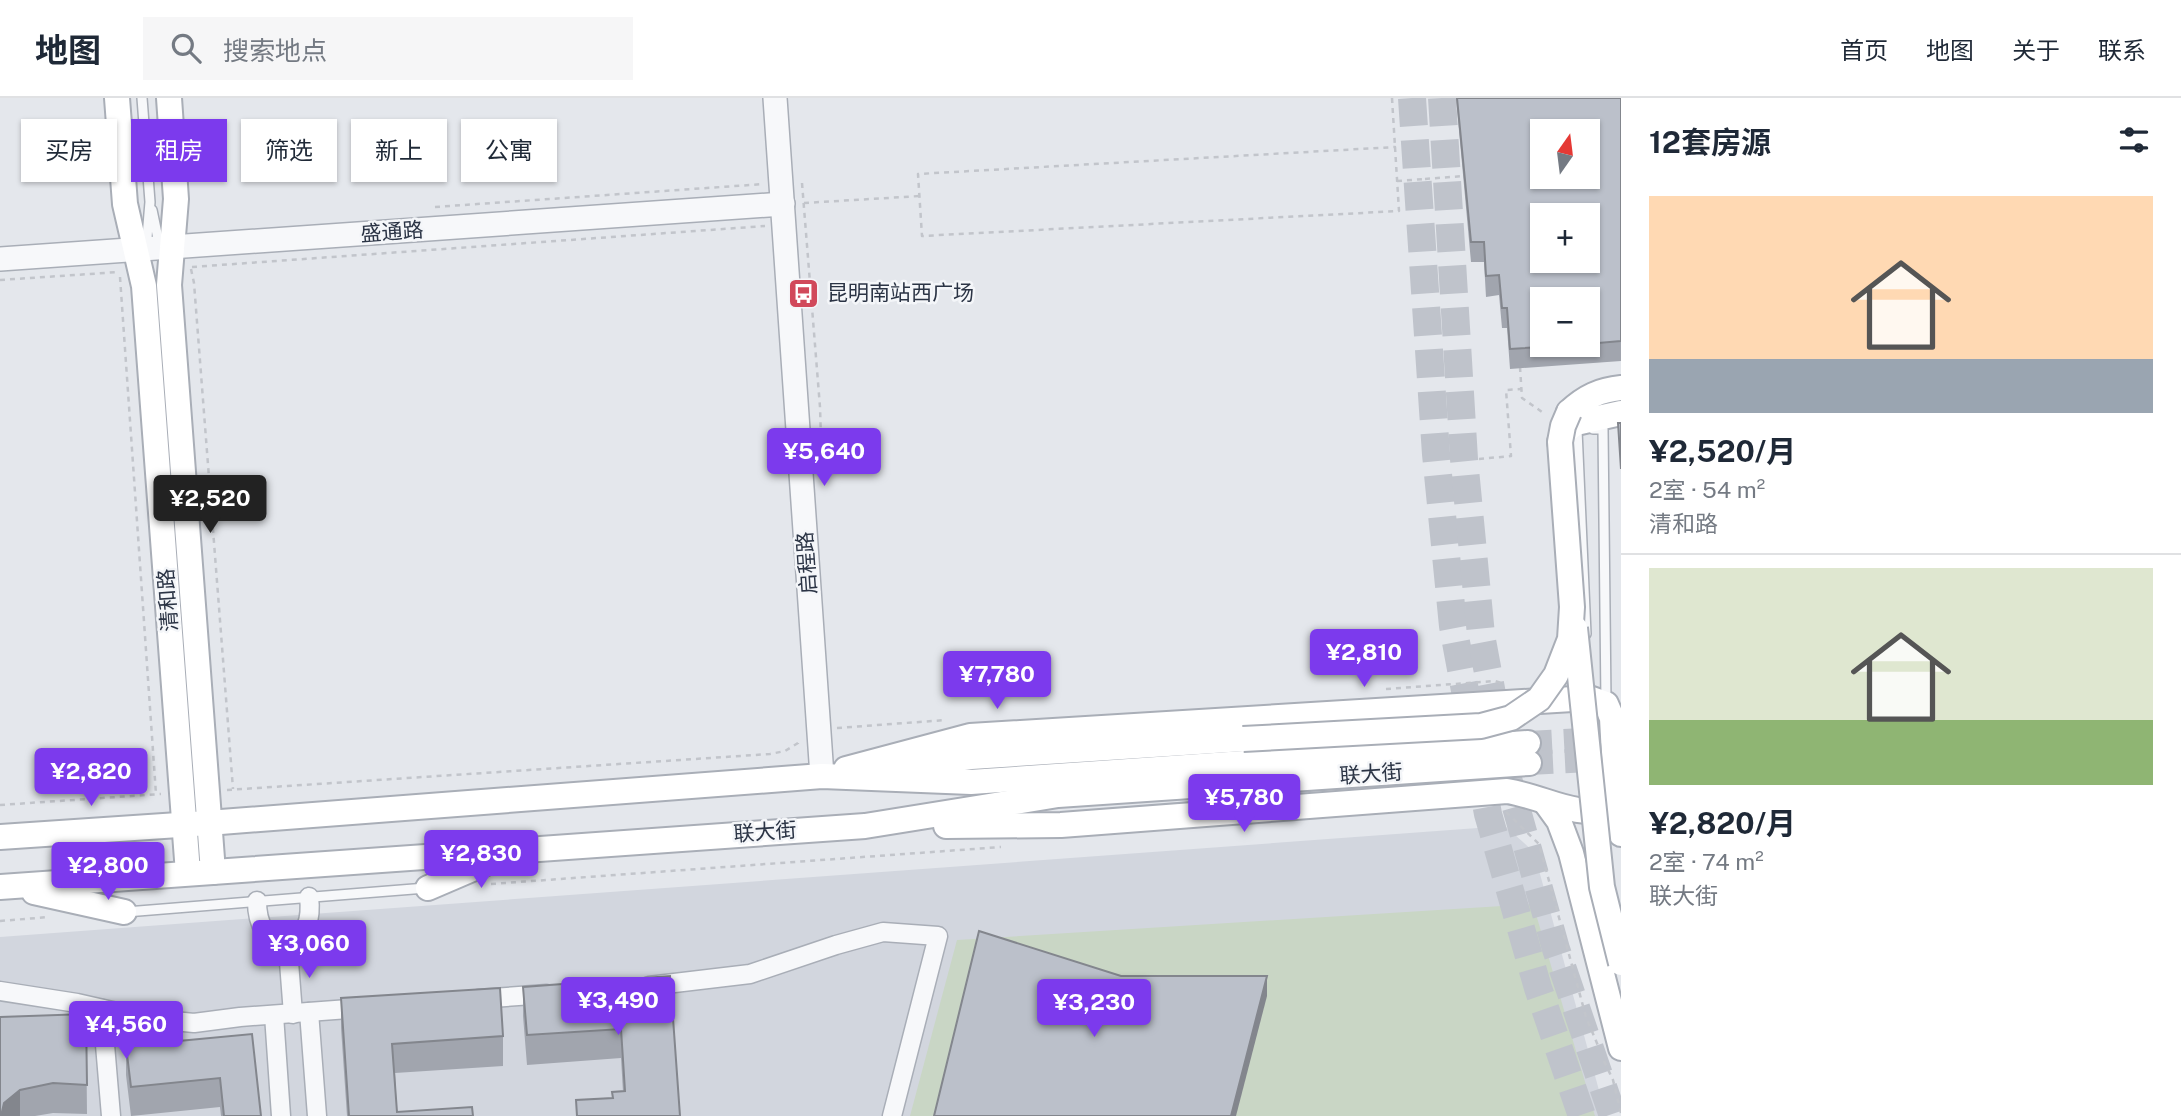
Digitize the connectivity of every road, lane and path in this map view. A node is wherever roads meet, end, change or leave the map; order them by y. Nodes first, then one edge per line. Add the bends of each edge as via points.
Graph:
1 (117, 98) edge
2 (142, 98) edge
3 (169, 98) edge
4 (775, 98) edge
5 (1392, 98) edge
6 (1395, 147) junction
7 (1463, 176) edge
8 (1397, 181) junction
9 (920, 196) junction
10 (150, 202) junction
11 (792, 207) junction
12 (430, 208) dead end
13 (154, 248) junction
14 (0, 259) edge
15 (0, 281) edge
16 (1519, 362) edge
17 (1621, 388) edge
18 (1521, 389) junction
19 (1621, 413) edge
20 (1561, 434) junction
21 (1479, 459) dead end
22 (822, 474) dead end
23 (1572, 607) junction
24 (1508, 686) dead end
25 (1384, 689) dead end
26 (1568, 699) junction
27 (1606, 704) junction
28 (951, 720) dead end
29 (818, 729) junction
30 (822, 776) junction
31 (233, 789) junction
32 (194, 791) junction
33 (156, 794) junction
34 (1546, 803) junction
35 (0, 805) edge
36 (1506, 811) dead end
37 (1619, 822) edge
38 (196, 824) junction
39 (865, 826) junction
40 (0, 837) edge
41 (1008, 847) dead end
42 (515, 850) junction
43 (213, 872) junction
44 (188, 873) junction
45 (483, 884) dead end
46 (5, 886) edge
47 (428, 888) joint
48 (309, 897) junction
49 (257, 901) junction
50 (124, 912) joint
51 (288, 949) junction
52 (1621, 963) edge
53 (627, 988) edge
54 (0, 991) edge
55 (558, 993) edge
56 (461, 1001) edge
57 (378, 1007) edge
58 (102, 1009) junction
59 (301, 1013) junction
60 (274, 1016) junction
61 (1621, 1048) edge
62 (1621, 1113) edge
63 (110, 1116) edge
64 (281, 1116) edge
65 (317, 1116) edge
66 (892, 1116) edge

1 - 13 main road, 清和路 via 125,204
2 - 10 lane, 清和路
3 - 13 main road, 清和路 via 176,199
4 - 11 street, 启程路
5 - 6 path
6 - 8 path
6 - 9 path via 918,174
7 - 8 path, bridge
8 - 9 path via 1399,211 922,236
9 - 11 path
10 - 13 lane, 清和路
10 - 13 lane, 清和路
11 - 12 path
11 - 13 street, 盛通路
11 - 22 path via 820,407
11 - 29 street, 启程路
11 - 31 path via 191,267
13 - 14 street, 盛通路
13 - 32 main road, 清和路 via 169,285
13 - 32 main road, 清和路 via 144,286
15 - 33 path via 120,272
16 - 18 path, bridge
17 - 20 main road, bridge via 1584,398 1569,412
18 - 20 path, bridge via 1522,398
18 - 21 path via 1506,390 1511,456
19 - 20 main road via 1576,423
20 - 23 main road, bridge
23 - 30 main road, bridge via 1570,639 1556,675 1539,699 1511,718 1480,726 971,757
23 - 52 main road, bridge via 1602,887
24 - 25 path via 1495,681
26 - 27 main road via 1590,698
26 - 27 lane via 1585,676 1587,655 1577,430 1603,429
26 - 30 main road via 970,736
27 - 37 main road via 1612,718
28 - 29 path
29 - 30 street, 启程路
29 - 31 path via 802,732 798,743 770,754
30 - 38 main road, 联大街
30 - 39 main road, 联大街 via 971,782 1528,753 1058,795
31 - 32 path
32 - 33 path
32 - 38 main road, 清和路
33 - 35 path
34 - 37 main road
34 - 39 main road via 1507,791 1061,825
34 - 61 main road via 1559,821 1571,853
36 - 62 path via 1539,844 1586,1017 1613,1080
38 - 40 main road, 联大街
38 - 43 main road, 清和路
38 - 44 main road, 清和路
39 - 42 main road, 联大街
41 - 45 path
42 - 43 main road, 联大街
42 - 47 main road
43 - 44 main road, 联大街
44 - 46 main road, 联大街
46 - 50 main road
47 - 48 lane
48 - 49 lane
48 - 51 street via 307,927
49 - 50 lane
49 - 51 street via 263,931
51 - 59 street
53 - 66 street via 750,974 883,932 938,936
54 - 58 street
55 - 56 street
57 - 59 street
58 - 60 street via 194,1023
58 - 63 street
59 - 60 street
59 - 65 street
60 - 64 street

